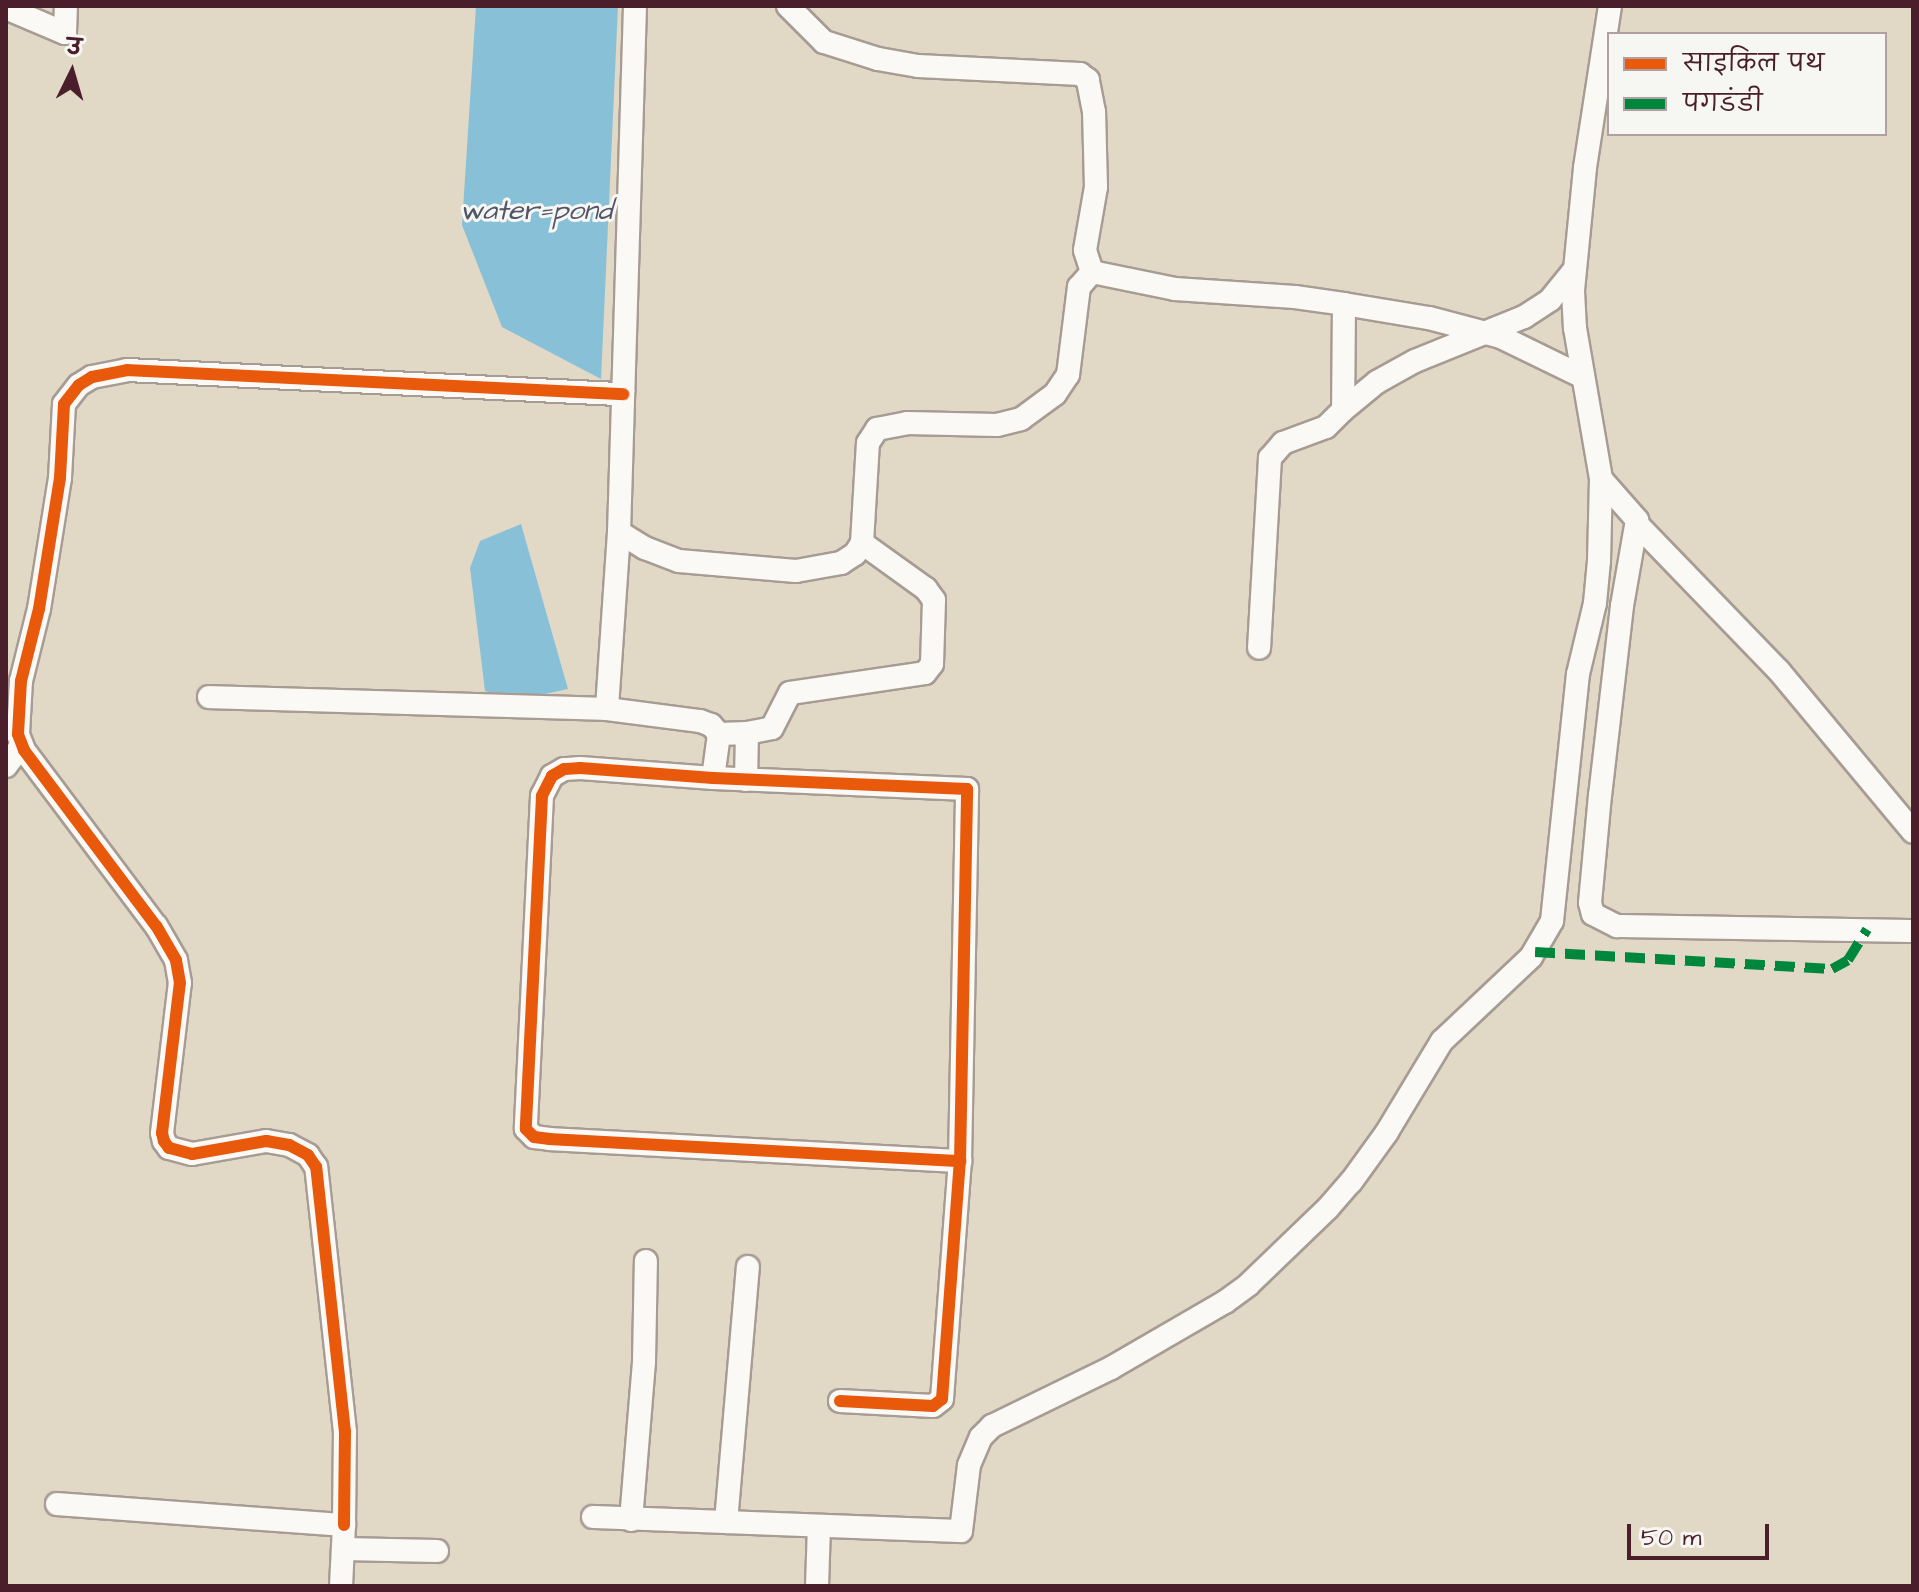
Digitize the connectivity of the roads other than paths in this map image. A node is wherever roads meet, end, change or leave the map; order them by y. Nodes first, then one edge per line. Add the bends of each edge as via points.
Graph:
1 (66, 6) edge
2 (635, 6) edge
3 (788, 6) edge
4 (1610, 6) edge
5 (6, 8) edge
6 (1575, 269) junction
7 (1092, 272) junction
8 (1344, 304) junction
9 (1489, 334) junction
10 (1583, 377) junction
11 (623, 394) junction
12 (1343, 410) junction
13 (1601, 479) junction
14 (1637, 524) junction
15 (619, 532) junction
16 (862, 543) junction
17 (1259, 648) dead end
18 (209, 697) dead end
19 (607, 709) junction
20 (747, 733) junction
21 (719, 734) junction
22 (22, 745) junction
23 (6, 766) edge
24 (713, 778) junction
25 (746, 780) junction
26 (1913, 832) edge
27 (1913, 931) edge
28 (960, 1161) junction
29 (646, 1261) dead end
30 (748, 1267) dead end
31 (840, 1401) dead end
32 (57, 1504) dead end
33 (593, 1517) dead end
34 (631, 1520) junction
35 (726, 1522) junction
36 (344, 1525) junction
37 (819, 1526) junction
38 (343, 1549) junction
39 (437, 1551) dead end
40 (341, 1586) edge
41 (817, 1586) edge

1 - 5 street via 65,33
2 - 11 street
3 - 7 street via 824,42 878,59 918,66 1080,74 1088,80 1096,187 1085,242
4 - 6 street
6 - 9 street via 1550,300
6 - 10 street via 1575,328
7 - 8 street via 1175,289
7 - 16 street via 1079,287 1068,375 1037,411 997,425 888,424 872,433
8 - 9 street
8 - 12 street
9 - 10 street
9 - 12 street via 1415,361 1377,382
10 - 13 street
11 - 15 street
11 - 22 street via 127,370 92,377 64,404 46,574 16,716
12 - 17 street via 1326,427 1283,443 1270,458
13 - 14 street
13 - 37 street via 1595,603 1578,674 1558,881 1552,921 1535,952 1442,1041 1351,1182 1248,1285 1111,1368 1009,1416 981,1437 969,1465 961,1531
14 - 26 street via 1779,671
14 - 27 street via 1600,795 1593,914 1617,926
15 - 16 street via 679,561 796,571 841,563
15 - 19 street
16 - 20 street via 934,600 932,664 925,673 790,693 772,728
18 - 19 street
19 - 21 street via 700,721
20 - 21 street
20 - 25 street
21 - 24 street
22 - 23 street
22 - 36 street via 176,960 180,983 164,1141 169,1148 192,1154 266,1141 289,1145 308,1155 316,1167 345,1432
24 - 25 street
24 - 28 street via 580,768 564,769 545,786 526,1129 534,1137 550,1139
25 - 28 street via 967,789
28 - 31 street via 942,1399 933,1406
29 - 34 street
30 - 35 street
32 - 36 street
33 - 34 street
34 - 35 street
35 - 37 street
36 - 38 street
37 - 41 street
38 - 39 street
38 - 40 street

